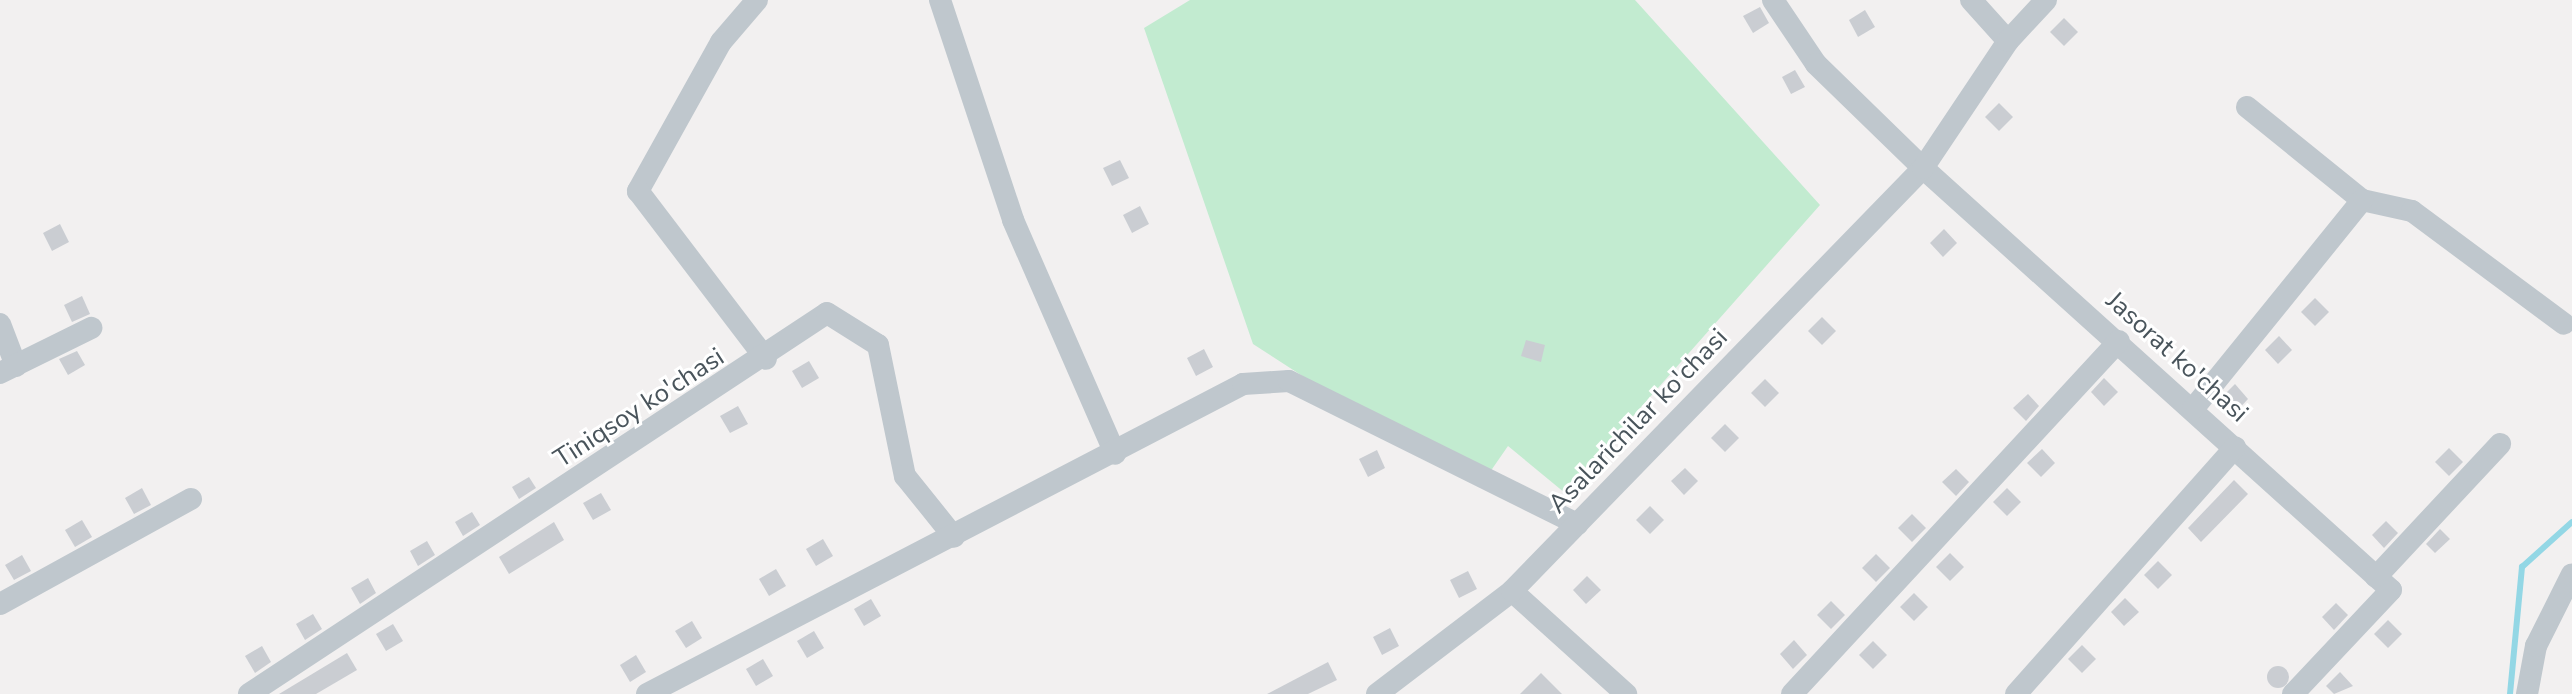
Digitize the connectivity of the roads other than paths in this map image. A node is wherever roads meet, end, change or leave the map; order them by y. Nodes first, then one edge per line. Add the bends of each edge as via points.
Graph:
1 (757, 0) edge
2 (940, 0) edge
3 (1773, 0) edge
4 (1971, 0) edge
5 (2046, 0) edge
6 (2008, 41) junction
7 (2247, 107) dead end
8 (1923, 168) junction
9 (2362, 200) junction
10 (0, 324) edge
11 (2564, 324) dead end
12 (91, 328) dead end
13 (2119, 341) junction
14 (766, 359) junction
15 (8, 370) edge
16 (2193, 409) junction
17 (2500, 444) dead end
18 (2235, 447) junction
19 (1115, 454) junction
20 (191, 499) dead end
21 (1577, 524) junction
22 (954, 537) junction
23 (2572, 574) edge
24 (2383, 584) junction
25 (1512, 591) junction
26 (0, 604) edge
27 (249, 694) edge
28 (647, 694) edge
29 (1377, 694) edge
30 (1626, 694) edge
31 (1792, 694) edge
32 (2016, 694) edge
33 (2293, 694) edge
34 (2527, 694) edge

1 - 14 street via 721,42 638,191
2 - 19 street via 1013,220
3 - 8 street, Jasorat ko'chasi via 1816,64
4 - 6 street
5 - 6 street, Asalarichilar ko'chasi
6 - 8 street, Asalarichilar ko'chasi
7 - 9 street
8 - 13 street, Jasorat ko'chasi
8 - 21 street, Asalarichilar ko'chasi
9 - 11 street via 2412,211
9 - 16 street
10 - 15 street
12 - 15 street
13 - 16 street, Jasorat ko'chasi
13 - 31 street
14 - 22 street, Tiniqsoy ko'chasi via 827,313 878,345 905,476
14 - 27 street, Tiniqsoy ko'chasi
16 - 18 street, Jasorat ko'chasi
17 - 24 street
18 - 24 street, Jasorat ko'chasi
18 - 32 street
19 - 21 street via 1243,384 1289,381
19 - 22 street
20 - 26 street
21 - 25 street, Asalarichilar ko'chasi
22 - 28 street
23 - 34 street via 2536,646
24 - 33 street
25 - 29 street, Asalarichilar ko'chasi
25 - 30 street

